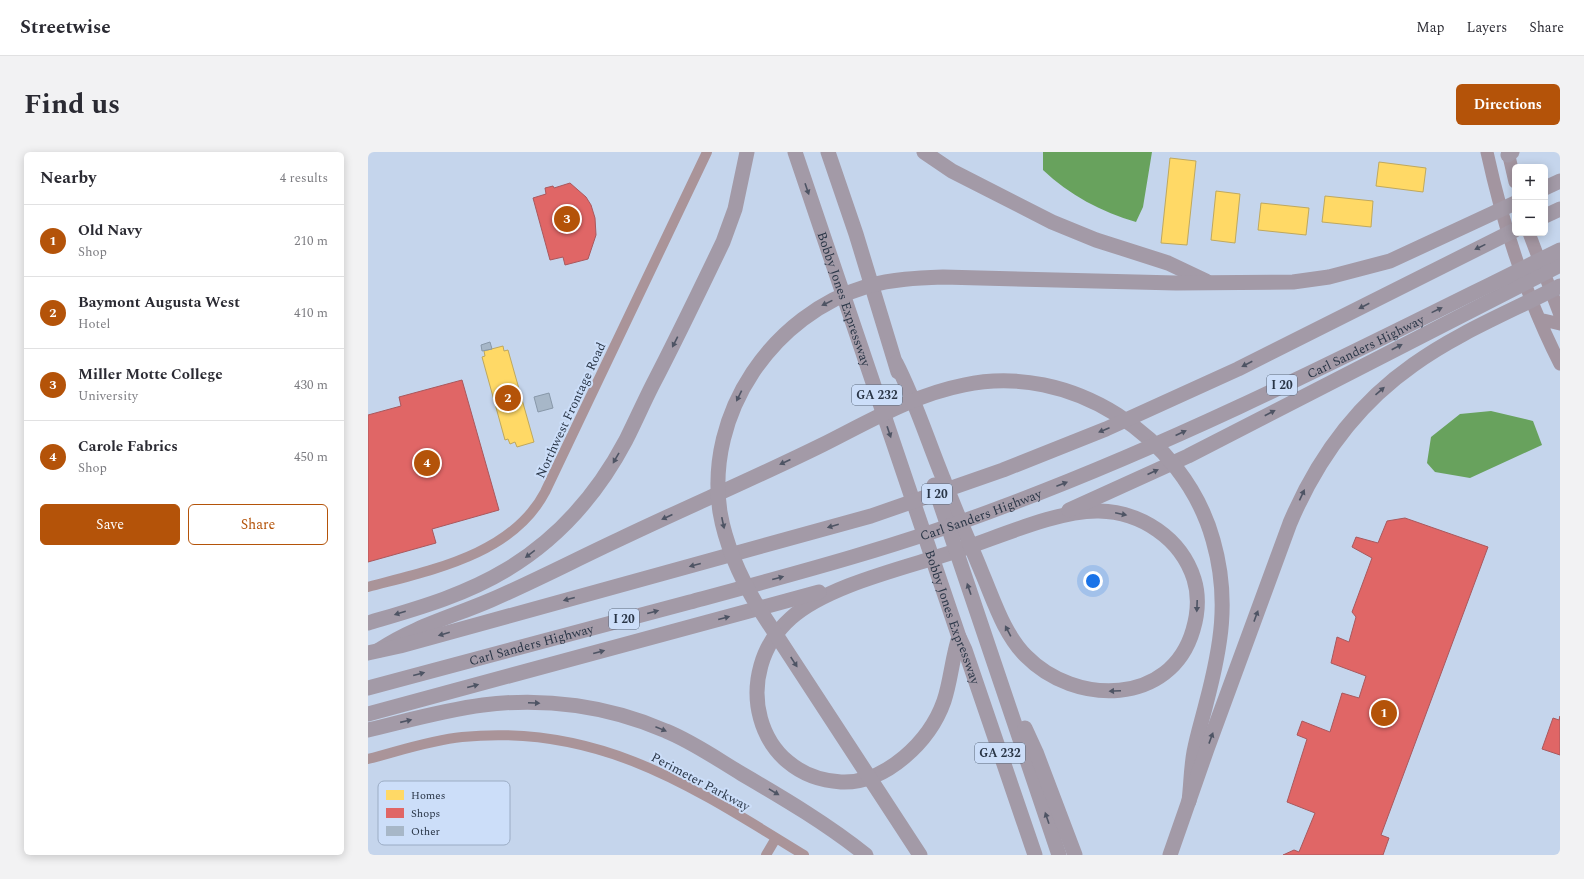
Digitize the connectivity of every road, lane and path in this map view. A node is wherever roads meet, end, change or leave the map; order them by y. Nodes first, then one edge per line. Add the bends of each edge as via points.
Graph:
1 (707, 152) edge
2 (747, 152) edge
3 (795, 152) edge
4 (828, 152) edge
5 (924, 152) edge
6 (1487, 152) edge
7 (1509, 153) edge
8 (1512, 168) edge
9 (1491, 169) junction
10 (1560, 181) edge
11 (1548, 187) edge
12 (1512, 204) edge
13 (1560, 209) edge
14 (1548, 215) edge
15 (1512, 231) edge
16 (1530, 236) edge
17 (1560, 250) edge
18 (1560, 265) edge
19 (1211, 284) junction
20 (1560, 286) edge
21 (1558, 311) edge
22 (1538, 317) junction
23 (1560, 324) edge
24 (896, 363) junction
25 (1560, 364) edge
26 (1057, 516) junction
27 (368, 587) edge
28 (844, 588) junction
29 (368, 623) edge
30 (959, 637) junction
31 (373, 651) edge
32 (998, 672) junction
33 (368, 688) edge
34 (368, 714) edge
35 (368, 730) edge
36 (368, 759) edge
37 (1005, 765) junction
38 (1189, 801) junction
39 (776, 838) junction
40 (766, 855) edge
41 (804, 855) edge
42 (866, 855) edge
43 (920, 855) edge
44 (1026, 855) edge
45 (1035, 855) edge
46 (1059, 855) edge
47 (1075, 855) edge
48 (1170, 855) edge

1 - 27 street, Northwest Frontage Road via 545,492 530,515 516,529 495,543 452,563
2 -> 29 highway via 736,208 720,248 626,440 589,497 547,540 506,570 466,591
3 -> 30 highway, Bobby Jones Expressway / GA 232
4 - 24 highway, Bobby Jones Expressway / GA 232
5 - 19 highway via 952,171 1052,222 1096,240 1168,263
6 - 9 main road
7 - 8 main road
7 - 9 main road
9 - 22 main road via 1510,239
10 - 11 highway
12 - 19 highway via 1414,251 1356,271 1293,282
13 - 14 highway
15 -> 31 highway, I 20 via 1216,379 1106,429 1003,470 871,516 400,646
16 - 21 main road
33 -> 17 highway, Carl Sanders Highway / I 20 via 799,572 999,508 1180,434
26 -> 18 highway via 1188,456
19 -> 43 highway via 917,278 885,282 851,292 819,307 766,352 747,382 728,422 720,458 720,512 728,546 741,580
38 -> 20 highway via 1290,523 1302,494 1334,442 1369,400 1414,364
22 - 23 main road
22 - 25 main road
26 -> 24 highway via 1100,511 1130,516 1156,529 1176,546 1185,558 1197,592 1195,624 1181,656 1157,678 1122,691 1080,688 1055,678 1038,667 1015,644 1001,617 943,478 910,389
32 -> 24 highway, Bobby Jones Expressway / GA 232 via 905,398
26 - 28 highway
28 - 30 highway via 810,604 784,625 770,646 758,680 757,707 760,720 773,747 794,765 815,776 842,782 856,780 882,772 910,752 940,711
34 -> 28 highway via 833,588
30 - 37 highway, Bobby Jones Expressway / GA 232
38 -> 31 highway via 1194,752 1220,648 1223,610 1221,574 1206,517 1176,468 1157,445 1130,423 1094,402 1036,384 967,384 923,396 502,595 398,636
46 -> 32 highway, Bobby Jones Expressway / GA 232
32 - 47 highway via 1036,752
35 -> 42 highway via 454,710 505,703 572,705 625,715 687,741 796,805
36 - 39 street, Perimeter Parkway via 437,741 474,736 523,737 571,742 613,753 671,777
37 - 44 highway
37 - 45 highway, Bobby Jones Expressway / GA 232
38 - 48 highway
39 - 40 street
39 - 41 street, Perimeter Parkway

